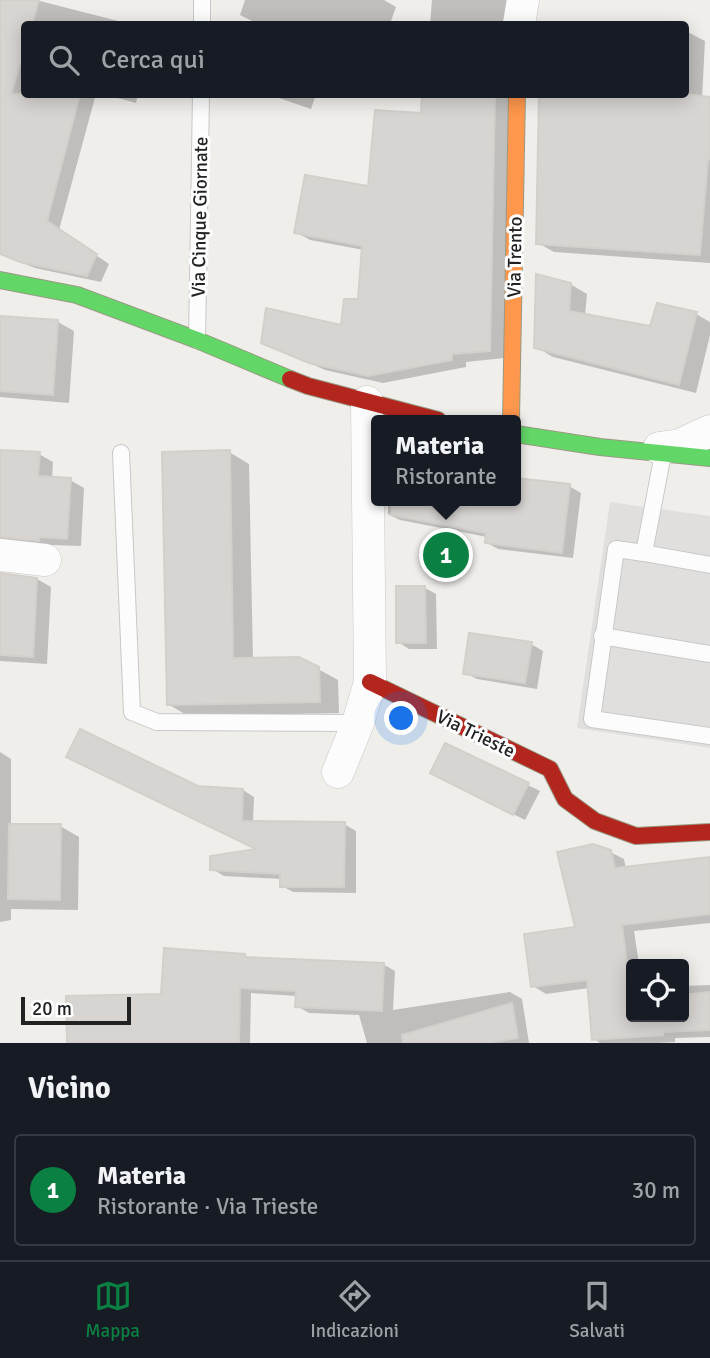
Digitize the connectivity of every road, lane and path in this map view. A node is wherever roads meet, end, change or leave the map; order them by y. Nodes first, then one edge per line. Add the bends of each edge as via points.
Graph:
1 (202, 0) edge
2 (523, 0) edge
3 (202, 21) edge
4 (520, 21) edge
5 (201, 98) edge
6 (517, 98) edge
7 (0, 280) edge
8 (197, 340) junction
9 (366, 402) junction
10 (418, 415) edge
11 (511, 415) edge
12 (710, 431) edge
13 (521, 435) edge
14 (653, 452) junction
15 (121, 453) dead end
16 (710, 458) edge
17 (645, 553) junction
18 (0, 555) edge
19 (45, 560) dead end
20 (710, 565) edge
21 (602, 636) junction
22 (710, 654) edge
23 (370, 682) junction
24 (358, 723) junction
25 (710, 736) edge
26 (338, 772) dead end
27 (710, 832) edge

1 - 3 lane
2 - 4 street
5 - 8 lane, Via Cinque Giornate
6 - 11 street, Via Trento
7 - 8 street via 77,295
8 - 9 street via 308,386
9 - 10 street
9 - 23 street
12 - 14 street
13 - 14 street
14 - 16 street
14 - 17 lane
15 - 24 lane via 132,712 157,722
17 - 20 lane
17 - 21 lane via 616,549
18 - 19 street
21 - 22 lane
21 - 25 lane via 592,719
23 - 24 street
23 - 27 street, Via Trieste via 550,769 565,799 595,821 636,836
24 - 26 street

